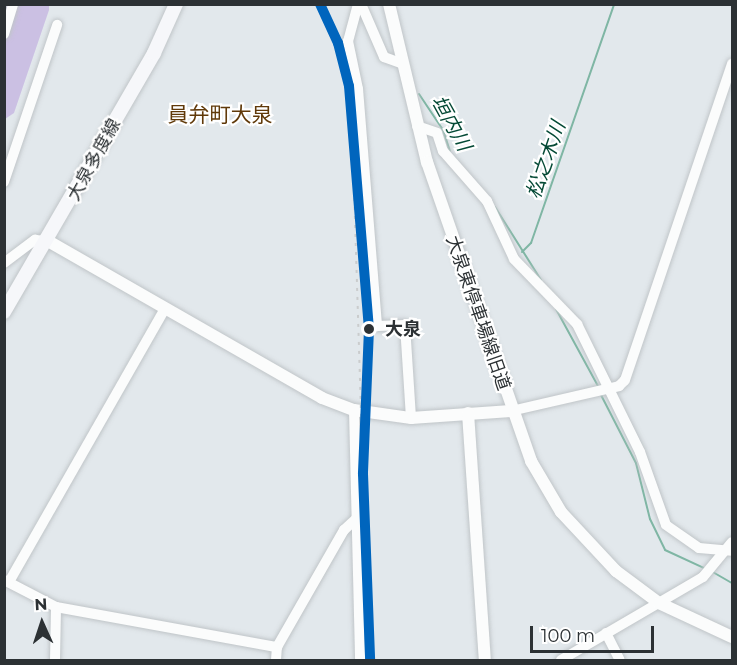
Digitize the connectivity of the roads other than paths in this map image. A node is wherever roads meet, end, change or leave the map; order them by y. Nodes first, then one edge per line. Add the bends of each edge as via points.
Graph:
1 (13, 4) edge
2 (176, 4) edge
3 (359, 4) edge
4 (389, 4) edge
5 (57, 25) dead end
6 (4, 33) edge
7 (403, 64) junction
8 (732, 64) edge
9 (417, 126) junction
10 (4, 182) edge
11 (48, 241) junction
12 (4, 262) edge
13 (165, 309) junction
14 (4, 312) edge
15 (607, 389) junction
16 (354, 410) junction
17 (511, 411) junction
18 (468, 413) junction
19 (411, 418) junction
20 (356, 519) junction
21 (732, 542) edge
22 (724, 554) edge
23 (7, 581) edge
24 (659, 603) junction
25 (56, 607) junction
26 (606, 633) junction
27 (732, 637) edge
28 (277, 647) junction
29 (568, 659) edge
30 (55, 660) edge
31 (276, 660) edge
32 (360, 660) edge
33 (485, 660) edge
34 (620, 660) edge

1 - 6 street
2 - 11 main road, 大泉多度線
3 - 7 street via 384,57
3 - 19 street via 348,41 358,90 377,326 405,325
4 - 7 street, 大泉東停車場線旧道
5 - 10 street
7 - 9 street, 大泉東停車場線旧道
8 - 15 street via 625,380
9 - 15 street via 436,133 443,151 487,201 514,258 558,305
9 - 17 street, 大泉東停車場線旧道
11 - 12 street via 35,240
11 - 13 street, 大泉東停車場線旧道
11 - 14 main road, 大泉多度線
13 - 16 street, 大泉東停車場線旧道 via 322,398
13 - 23 street
15 - 17 street
15 - 22 street via 649,473 666,525 699,548
16 - 19 street, 大泉東停車場線旧道
16 - 20 street
17 - 18 street, 大泉東停車場線旧道
17 - 24 street via 561,512 616,571
18 - 19 street, 大泉東停車場線旧道
18 - 33 street
20 - 28 street
20 - 32 street
21 - 22 street
22 - 24 street via 707,573
23 - 25 street
24 - 26 street
24 - 27 street
25 - 28 street
25 - 30 street
26 - 29 street
26 - 34 street
28 - 31 street

